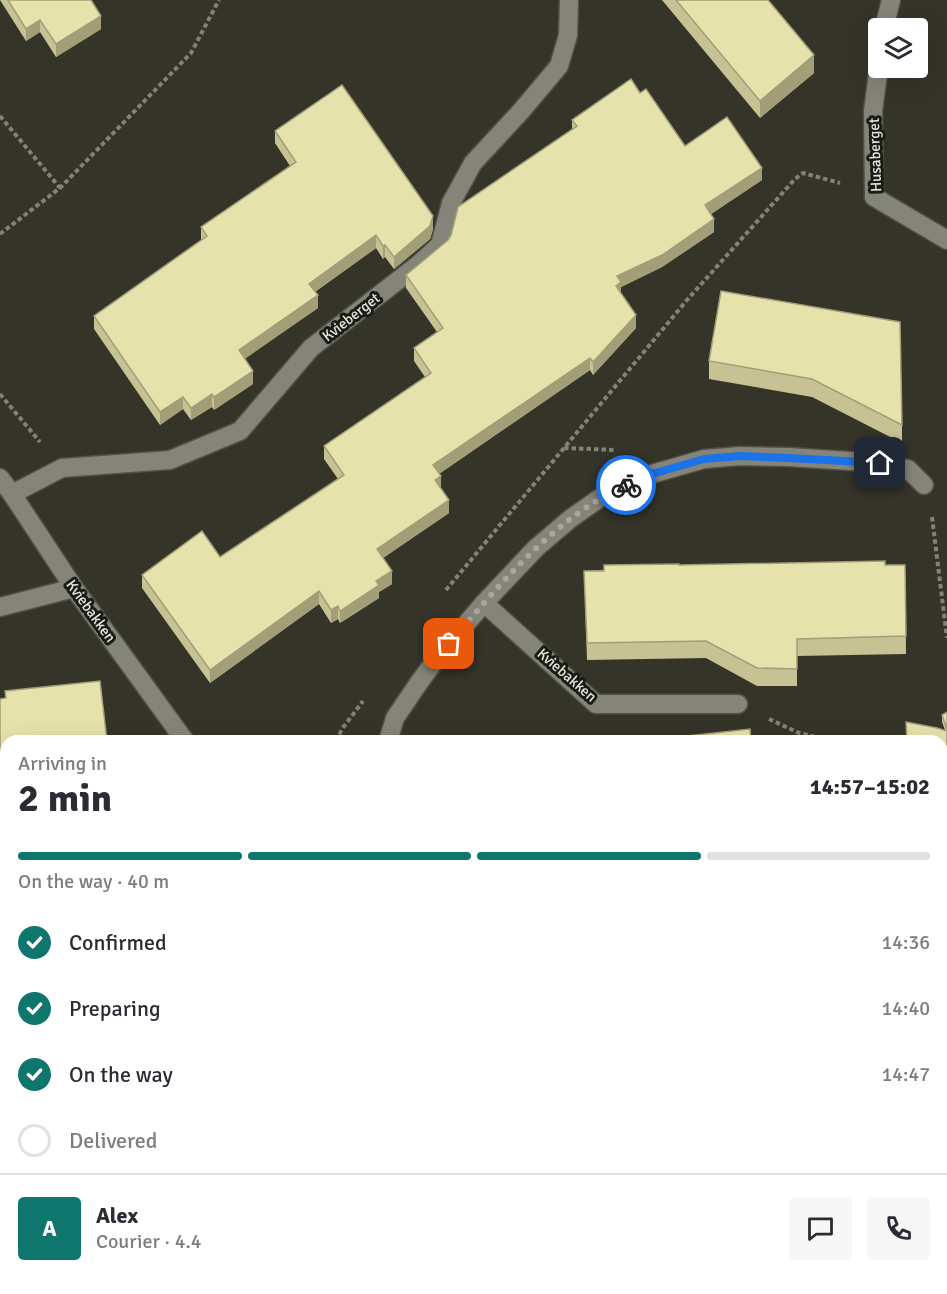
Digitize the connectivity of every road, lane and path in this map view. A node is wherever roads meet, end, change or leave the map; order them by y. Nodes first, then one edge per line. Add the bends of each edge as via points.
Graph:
1 (219, 0) edge
2 (569, 0) edge
3 (891, 0) edge
4 (886, 18) edge
5 (877, 78) edge
6 (0, 116) edge
7 (60, 188) junction
8 (874, 197) junction
9 (0, 234) edge
10 (947, 240) edge
11 (0, 394) edge
12 (62, 468) junction
13 (0, 478) edge
14 (924, 484) joint
15 (12, 494) junction
16 (74, 588) junction
17 (445, 591) dead end
18 (484, 603) junction
19 (0, 607) edge
20 (947, 638) edge
21 (369, 692) dead end
22 (738, 704) joint
23 (181, 735) edge
24 (339, 735) edge
25 (390, 735) edge
26 (808, 735) edge

1 - 7 path via 191,53
2 - 12 street, Kvieberget via 568,35 559,66 473,163 452,202 440,245 311,348 240,431 170,460
3 - 4 street
5 - 8 street, Husaberget via 873,111
6 - 7 path
7 - 9 path
8 - 10 street, Husaberget
8 - 17 path via 803,173 795,179 687,300
11 - 12 path
12 - 15 street, Kvieberget
13 - 15 street, Kviebakken
14 - 18 street via 908,469 880,463 740,456 704,459 645,476 604,495 536,548
14 - 20 path via 931,506
15 - 16 street, Kviebakken
16 - 19 street
16 - 23 street, Kviebakken
18 - 22 street, Kviebakken via 596,704
18 - 25 street via 418,684 395,718
21 - 24 path
22 - 26 path

